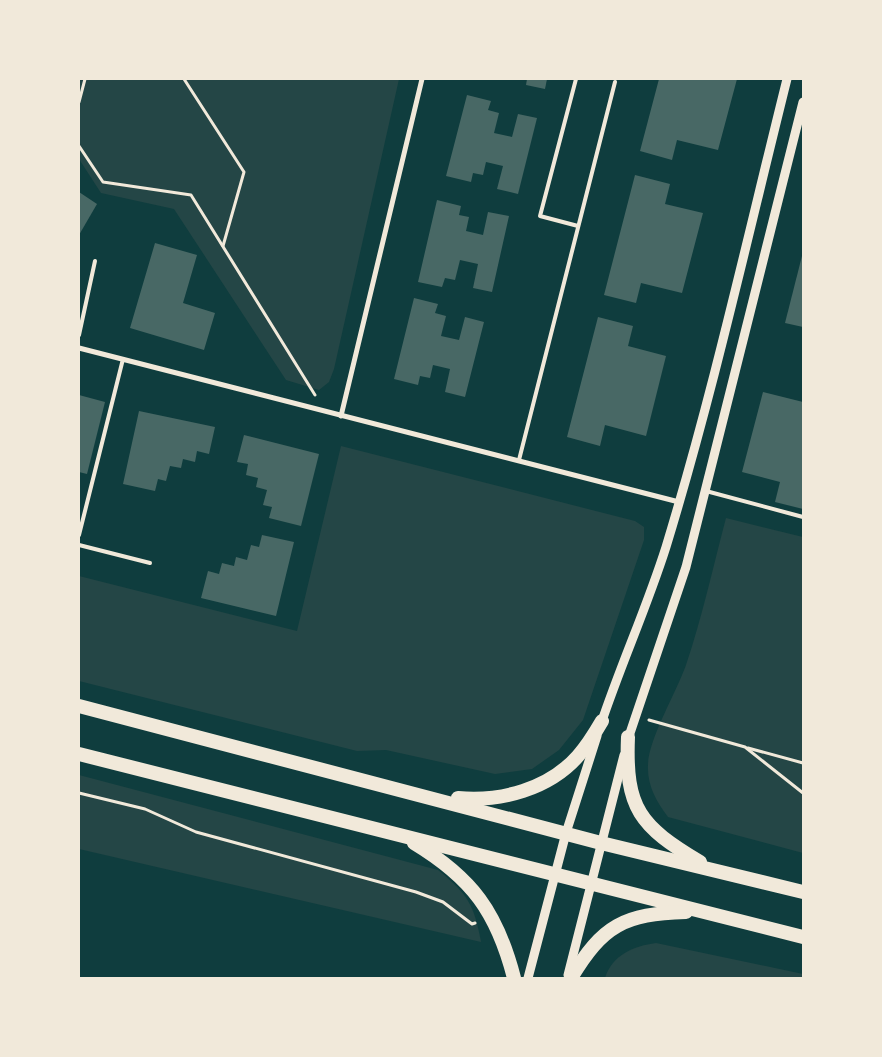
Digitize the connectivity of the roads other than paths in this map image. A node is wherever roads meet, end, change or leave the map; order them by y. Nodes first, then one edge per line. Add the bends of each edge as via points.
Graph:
1 (422, 79) edge
2 (576, 79) edge
3 (787, 79) edge
4 (615, 82) dead end
5 (803, 102) edge
6 (578, 226) junction
7 (95, 261) dead end
8 (79, 335) edge
9 (79, 348) edge
10 (123, 359) junction
11 (341, 416) junction
12 (518, 460) junction
13 (705, 491) junction
14 (679, 502) junction
15 (803, 517) edge
16 (79, 535) edge
17 (79, 545) edge
18 (150, 563) dead end
19 (79, 706) edge
20 (602, 721) junction
21 (628, 737) junction
22 (79, 754) edge
23 (418, 795) junction
24 (566, 833) junction
25 (403, 836) junction
26 (601, 843) junction
27 (714, 870) junction
28 (555, 874) junction
29 (592, 884) junction
30 (803, 892) edge
31 (702, 911) junction
32 (803, 937) edge
33 (514, 978) edge
34 (528, 978) edge
35 (570, 978) edge

1 - 11 street
2 - 6 lane via 540,216
3 - 14 street
4 - 6 lane
5 - 13 street
6 - 12 lane
7 - 8 lane
9 - 10 street
10 - 11 street
10 - 16 lane
11 - 12 street
12 - 14 street
13 - 15 lane
13 - 21 street via 676,598
14 - 20 street via 654,584
17 - 18 lane
19 - 23 highway
20 - 23 highway via 579,756 560,774 539,785 480,800
20 - 24 street
21 - 26 street
21 - 27 highway via 629,785 640,813 657,835
22 - 25 highway
23 - 24 highway
24 - 26 highway
24 - 28 street
25 - 28 highway
25 - 33 highway via 455,871 490,914 502,935
26 - 27 highway
26 - 29 street
27 - 30 highway
28 - 29 highway
28 - 34 street
29 - 31 highway
29 - 35 street
31 - 32 highway
31 - 35 highway via 657,913 632,918 618,925 595,943

